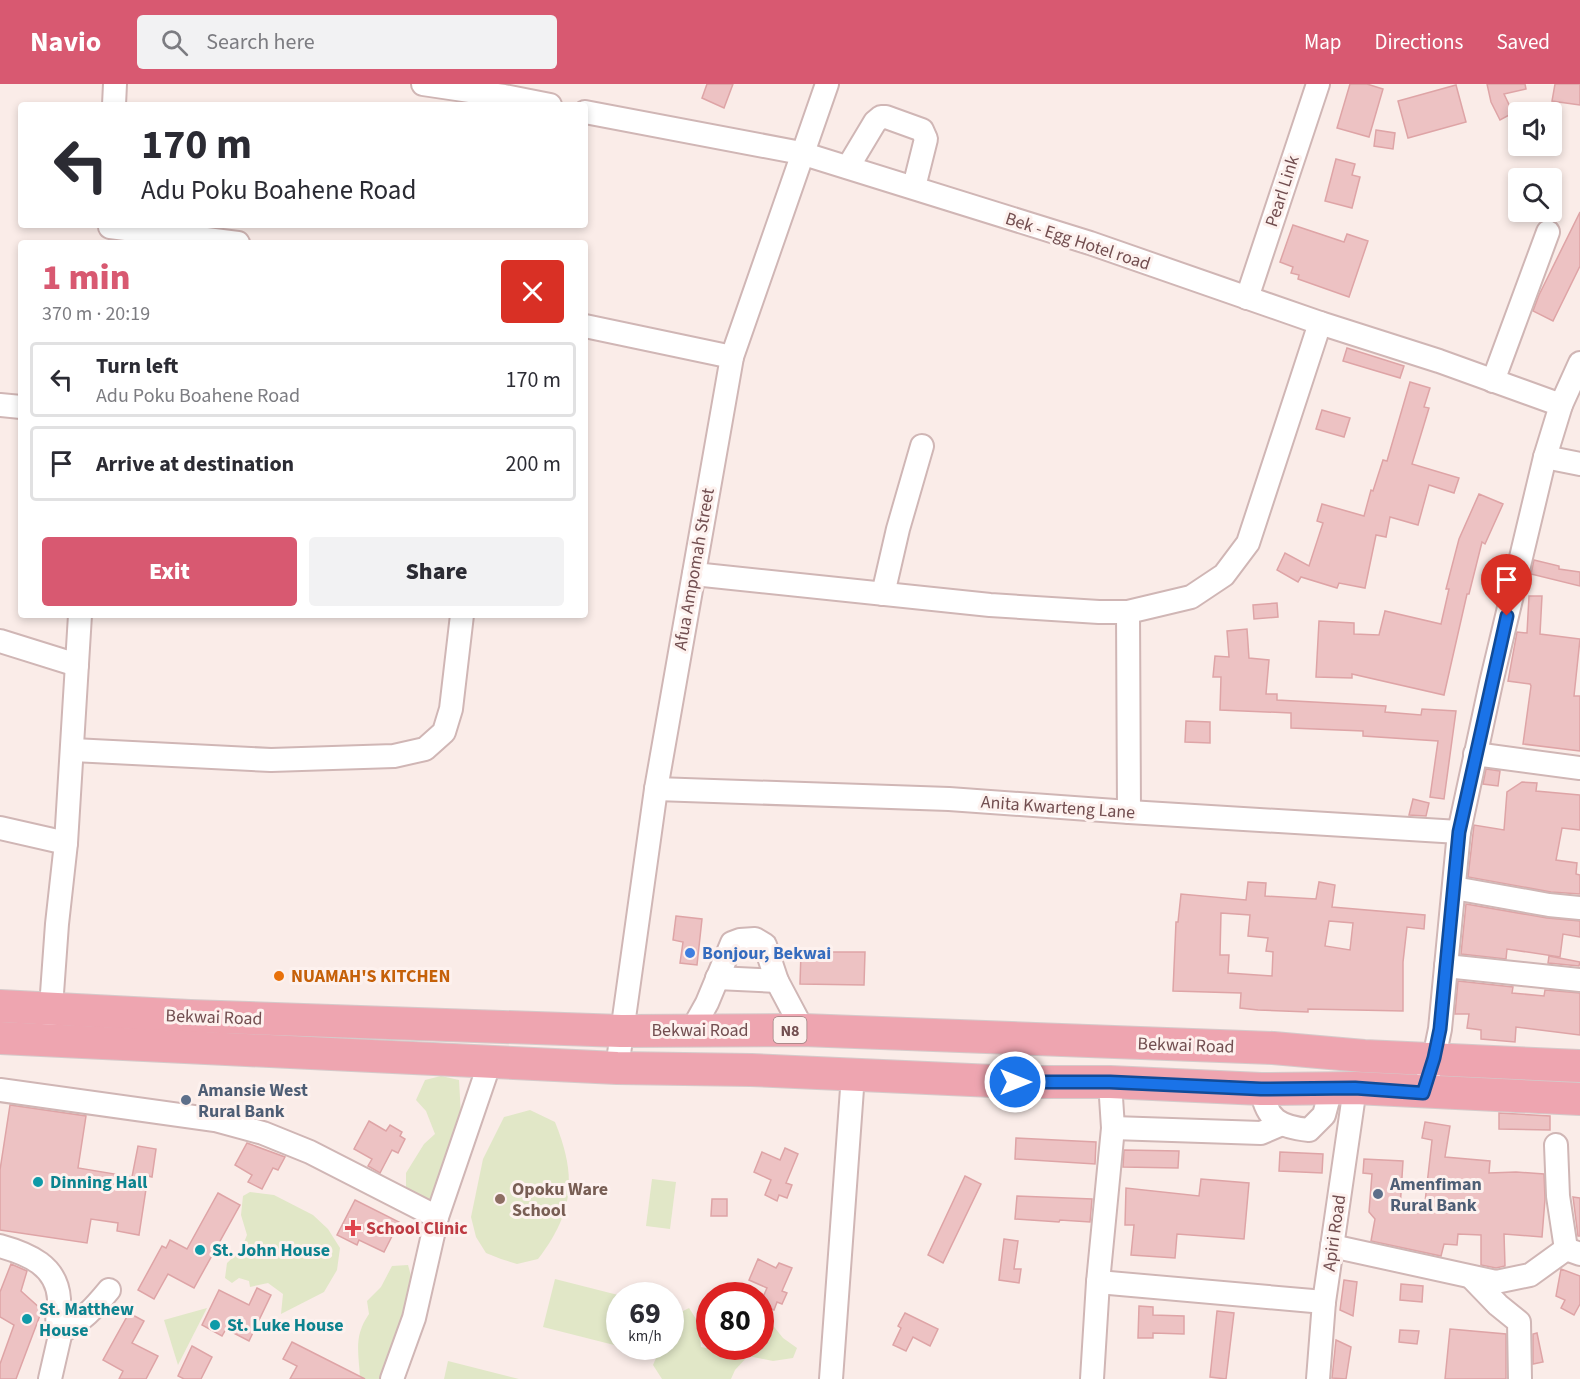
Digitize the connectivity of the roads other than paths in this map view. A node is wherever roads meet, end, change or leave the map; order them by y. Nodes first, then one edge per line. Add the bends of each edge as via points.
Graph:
1 (115, 84) edge
2 (423, 84) edge
3 (827, 84) edge
4 (1318, 84) edge
5 (516, 91) edge
6 (114, 102) edge
7 (543, 102) edge
8 (588, 113) edge
9 (801, 153) junction
10 (848, 167) junction
11 (915, 188) junction
12 (110, 232) edge
13 (1548, 232) dead end
14 (203, 240) edge
15 (1247, 297) junction
16 (1320, 323) junction
17 (588, 327) edge
18 (732, 357) junction
19 (1580, 363) edge
20 (1493, 381) junction
21 (0, 405) edge
22 (1561, 405) junction
23 (18, 407) edge
24 (922, 446) dead end
25 (1545, 457) junction
26 (1580, 463) edge
27 (694, 574) junction
28 (883, 594) junction
29 (1128, 612) junction
30 (81, 618) edge
31 (462, 618) edge
32 (0, 641) edge
33 (77, 665) junction
34 (73, 750) junction
35 (1476, 754) junction
36 (1580, 768) edge
37 (656, 789) junction
38 (1129, 812) junction
39 (0, 828) edge
40 (1459, 832) junction
41 (66, 843) junction
42 (1454, 888) junction
43 (1580, 908) edge
44 (1446, 966) junction
45 (717, 978) junction
46 (1580, 980) edge
47 (777, 981) junction
48 (0, 1006) edge
49 (51, 1010) junction
50 (692, 1030) junction
51 (803, 1030) junction
52 (621, 1031) junction
53 (0, 1038) edge
54 (1018, 1039) junction
55 (48, 1041) junction
56 (1434, 1058) junction
57 (490, 1062) junction
58 (1580, 1066) edge
59 (617, 1068) junction
60 (853, 1075) junction
61 (1015, 1082) junction
62 (1110, 1082) junction
63 (1261, 1089) junction
64 (1343, 1089) junction
65 (0, 1090) edge
66 (1423, 1093) junction
67 (1580, 1099) edge
68 (1281, 1124) junction
69 (1113, 1128) junction
70 (1556, 1145) dead end
71 (437, 1217) junction
72 (0, 1246) edge
73 (1332, 1246) junction
74 (1573, 1252) edge
75 (1471, 1277) junction
76 (1098, 1282) junction
77 (109, 1290) dead end
78 (1324, 1302) junction
79 (61, 1331) junction
80 (50, 1379) edge
81 (392, 1379) edge
82 (831, 1379) edge
83 (1092, 1379) edge
84 (1318, 1379) edge
85 (1520, 1379) edge

1 - 6 street
2 - 5 street
3 - 9 street, Afua Ampomah Street
4 - 15 street, Pearl Link
5 - 7 street
8 - 9 street, Bek - Egg Hotel road
9 - 10 street, Bek - Egg Hotel road
9 - 18 street, Afua Ampomah Street
10 - 11 street, Bek - Egg Hotel road
10 - 11 street via 875,122 886,117 926,134
11 - 15 street, Bek - Egg Hotel road
12 - 14 street
13 - 20 street
15 - 16 street, Bek - Egg Hotel road
16 - 20 street, Bek - Egg Hotel road
16 - 29 street via 1248,543 1224,575 1191,597
17 - 18 street
18 - 27 street, Afua Ampomah Street
19 - 22 street
20 - 22 street, Bek - Egg Hotel road
21 - 23 street
22 - 25 street
24 - 28 street
25 - 26 street
25 - 35 street
27 - 28 street
27 - 37 street, Afua Ampomah Street
28 - 29 street via 990,605
29 - 38 street
30 - 33 street
31 - 34 street via 451,709 444,732 425,749 394,756 271,760
32 - 33 street
33 - 34 street
34 - 41 street
35 - 36 street
35 - 40 street
37 - 38 street, Anita Kwarteng Lane via 949,799
37 - 52 street, Afua Ampomah Street
38 - 40 street, Anita Kwarteng Lane
39 - 41 street
40 - 42 street
41 - 49 street
42 - 43 street
42 - 44 street
44 - 46 street
44 - 56 street
45 - 47 street
45 - 47 street via 732,943 755,939 765,945
45 - 50 street
47 - 51 street
48 - 49 highway, Bekwai Road / N8
49 - 52 highway, Bekwai Road / N8
49 - 55 street
50 - 51 highway, Bekwai Road / N8
50 - 52 highway, Bekwai Road / N8
51 - 54 highway, Bekwai Road / N8
52 - 59 street, Afua Ampomah Street
53 - 55 highway, Bekwai Road
54 - 56 highway, Bekwai Road / N8
54 - 61 highway
55 - 57 highway, Bekwai Road
56 - 58 highway, Bekwai Road / N8
56 - 66 street
57 - 59 highway, Bekwai Road
57 - 71 street
59 - 60 highway, Bekwai Road
60 - 61 highway, Bekwai Road
60 - 82 street
61 - 62 highway, Bekwai Road
62 - 63 highway, Bekwai Road
62 - 69 street
63 - 64 highway, Bekwai Road
63 - 68 street via 1264,1104
64 - 66 highway, Bekwai Road
64 - 68 street via 1310,1130
64 - 73 street, Apiri Road
65 - 71 street via 215,1120 263,1133 310,1152
66 - 67 highway, Bekwai Road
68 - 69 street via 1261,1133
69 - 76 street
70 - 74 street via 1558,1196
71 - 81 street via 414,1318
72 - 79 street via 49,1269 59,1298 57,1325
73 - 75 street
73 - 78 street, Apiri Road
74 - 75 street via 1530,1275 1496,1282
75 - 85 street via 1520,1322
76 - 78 street
76 - 83 street
77 - 79 street via 94,1308
78 - 84 street, Apiri Road
79 - 80 street

